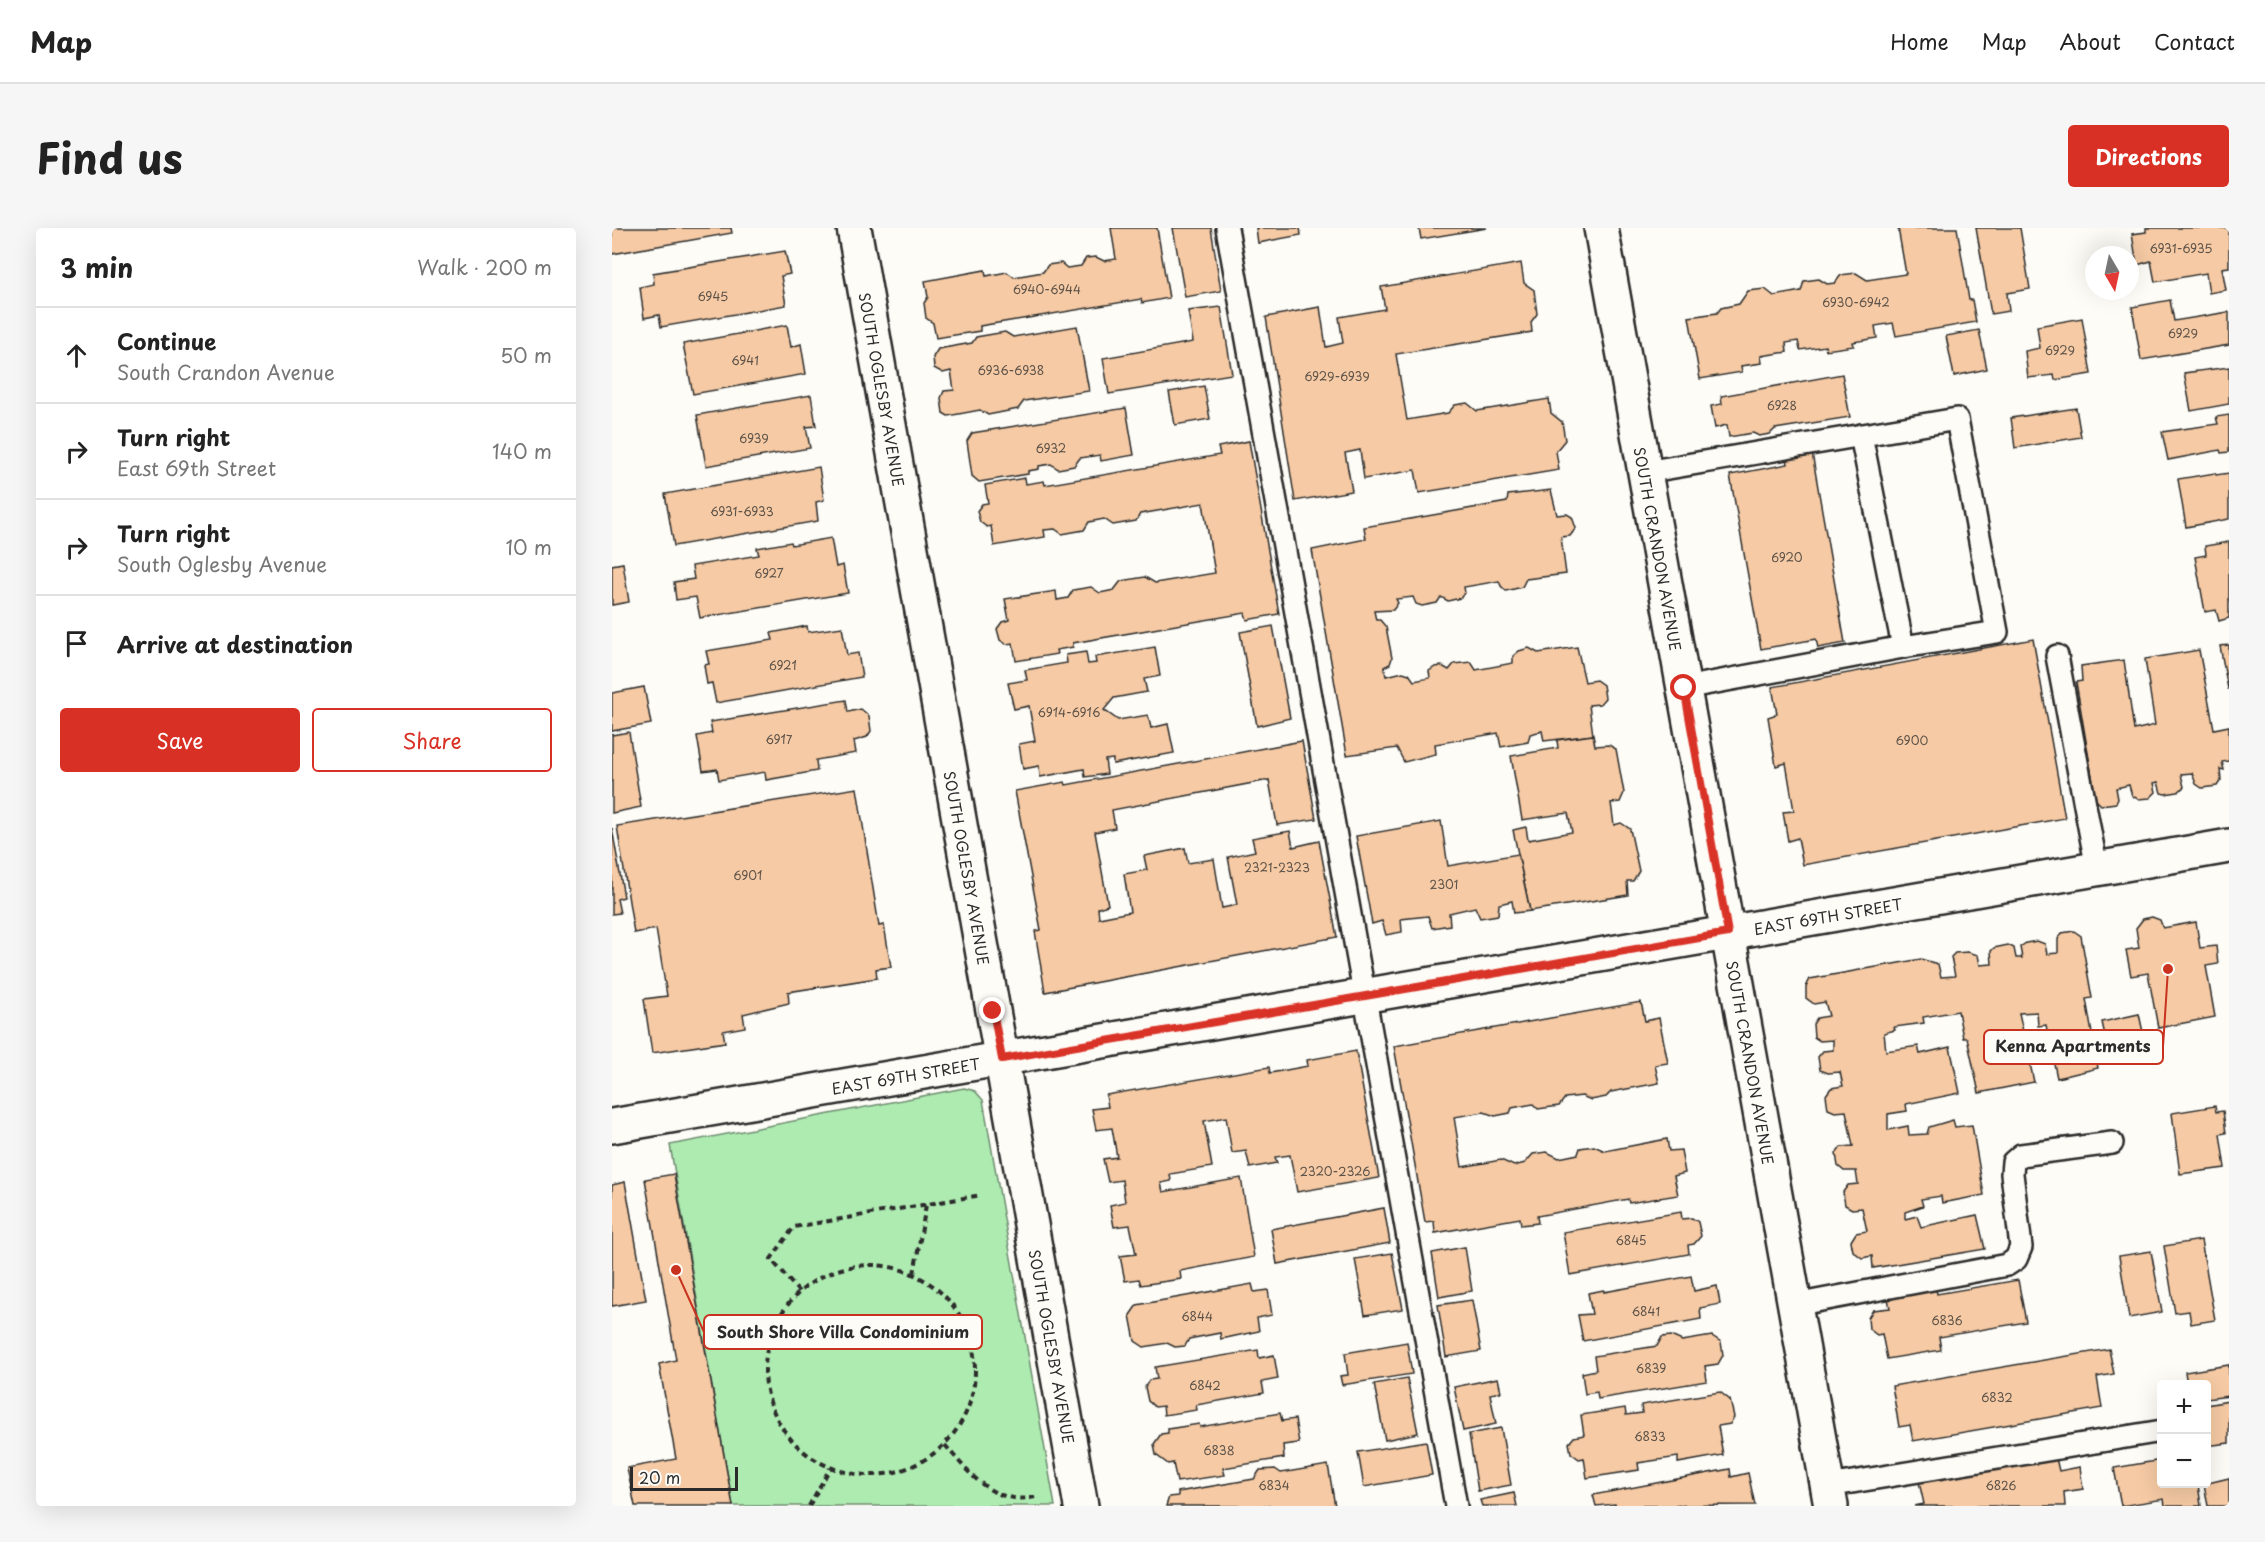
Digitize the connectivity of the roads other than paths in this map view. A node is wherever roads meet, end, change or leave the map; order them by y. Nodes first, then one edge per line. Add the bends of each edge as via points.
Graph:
1 (855, 228) edge
2 (1227, 228) edge
3 (1601, 228) edge
4 (1861, 435) junction
5 (1645, 472) junction
6 (1903, 647) junction
7 (2057, 656) dead end
8 (1684, 688) junction
9 (2229, 846) edge
10 (2097, 869) junction
11 (1728, 933) junction
12 (1365, 996) junction
13 (1002, 1059) junction
14 (612, 1126) edge
15 (2112, 1143) dead end
16 (1795, 1305) junction
17 (2157, 1432) edge
18 (1829, 1496) edge
19 (1081, 1506) edge
20 (1456, 1506) edge

1 - 13 street, SOUTH OGLESBY AVENUE
2 - 12 lane
3 - 5 street, SOUTH CRANDON AVENUE
4 - 5 lane
4 - 6 lane
4 - 6 lane via 1957,418 1997,632
5 - 8 street, SOUTH CRANDON AVENUE
6 - 8 lane
7 - 10 lane
8 - 11 street, SOUTH CRANDON AVENUE
9 - 10 street, EAST 69TH STREET
10 - 11 street, EAST 69TH STREET
11 - 12 street, EAST 69TH STREET
11 - 16 street, SOUTH CRANDON AVENUE
12 - 13 street, EAST 69TH STREET
12 - 20 lane
13 - 14 street, EAST 69TH STREET
13 - 19 street, SOUTH OGLESBY AVENUE
15 - 16 lane via 2021,1155 2013,1162 2021,1248 2007,1265
16 - 18 street, SOUTH CRANDON AVENUE
17 - 18 lane

